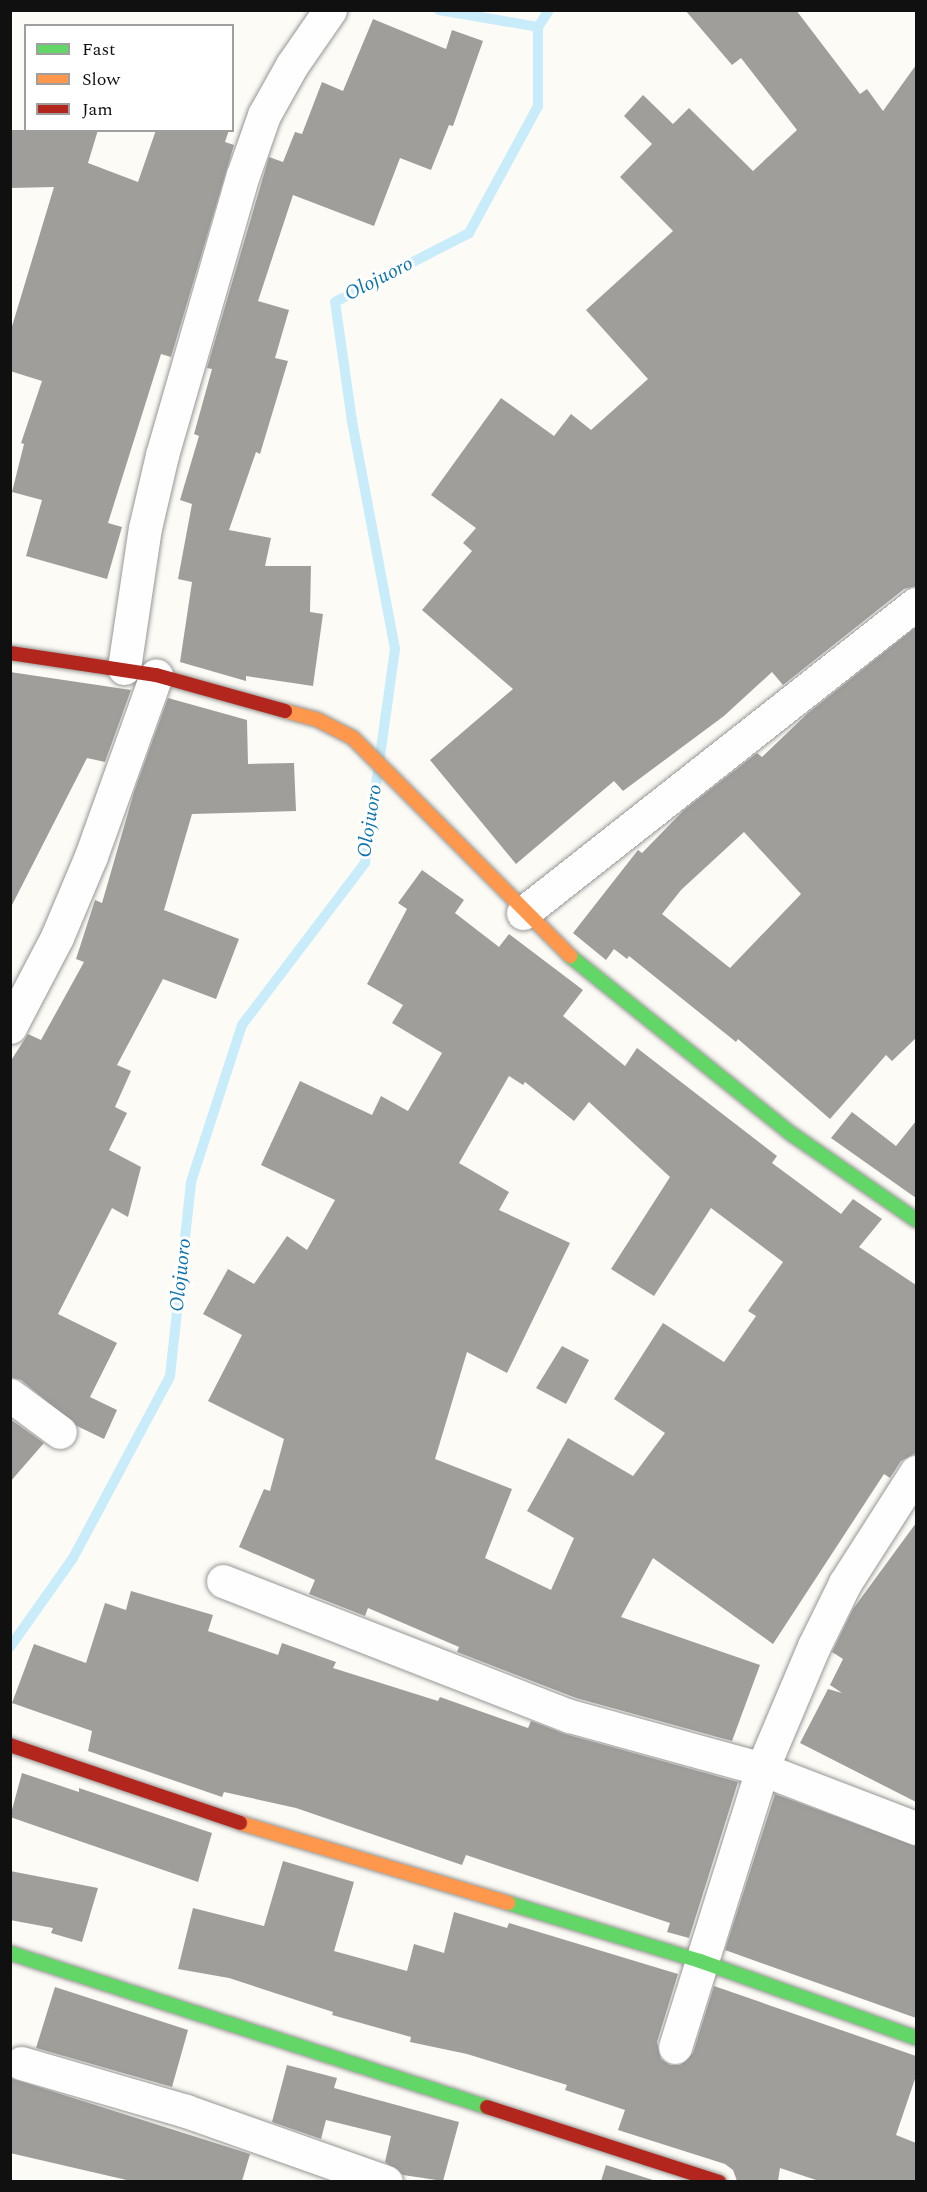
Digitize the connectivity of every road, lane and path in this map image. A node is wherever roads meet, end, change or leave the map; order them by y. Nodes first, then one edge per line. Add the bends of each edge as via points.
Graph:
1 (330, 10) edge
2 (916, 604) edge
3 (10, 653) edge
4 (124, 668) junction
5 (156, 675) junction
6 (523, 913) junction
7 (10, 1027) edge
8 (916, 1220) edge
9 (10, 1395) edge
10 (60, 1432) dead end
11 (916, 1472) edge
12 (223, 1581) dead end
13 (10, 1745) edge
14 (762, 1769) junction
15 (916, 1828) edge
16 (10, 1953) edge
17 (700, 1961) junction
18 (916, 2038) edge
19 (675, 2047) dead end
20 (21, 2063) dead end
21 (386, 2181) edge
22 (719, 2181) edge

1 - 4 street via 264,115 243,175 162,455 145,528
2 - 6 street
3 - 4 street
4 - 5 street
5 - 6 street via 318,720 352,738 403,785
5 - 7 street via 91,856 57,937
6 - 8 street via 793,1135
9 - 10 street
11 - 14 street via 845,1583 813,1647
12 - 14 street via 570,1716
13 - 17 street via 235,1821
14 - 15 street
14 - 17 street
16 - 22 street
17 - 18 street
17 - 19 street
20 - 21 street via 186,2111

